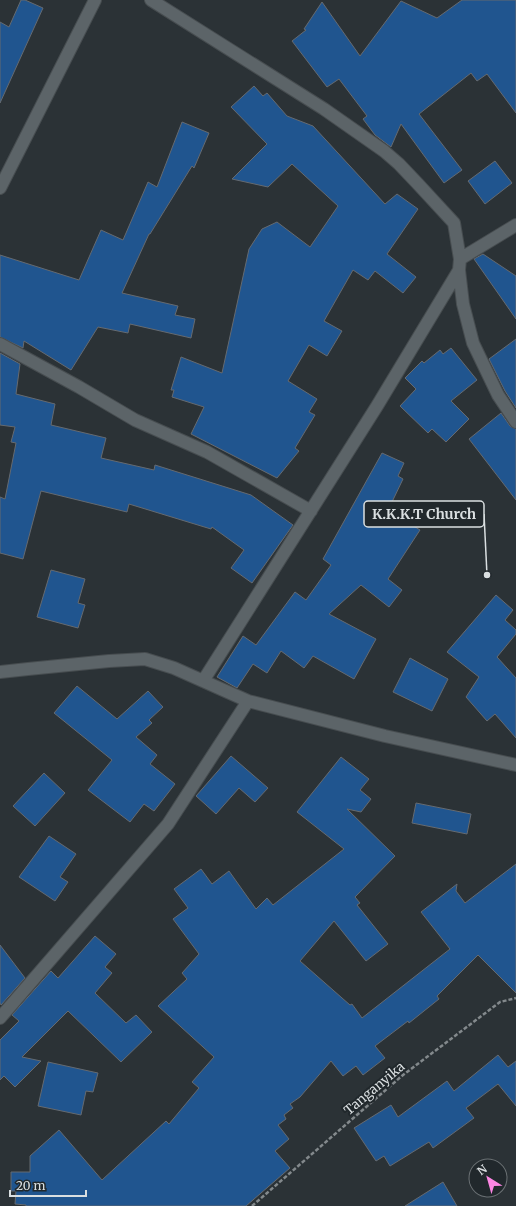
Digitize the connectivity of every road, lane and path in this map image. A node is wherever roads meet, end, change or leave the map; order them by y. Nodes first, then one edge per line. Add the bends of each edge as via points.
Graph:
1 (95, 0) edge
2 (151, 0) edge
3 (0, 188) edge
4 (516, 225) edge
5 (459, 265) junction
6 (0, 344) edge
7 (516, 422) edge
8 (311, 511) junction
9 (0, 672) edge
10 (203, 681) junction
11 (248, 701) junction
12 (516, 765) edge
13 (516, 998) edge
14 (0, 1018) edge
15 (252, 1206) edge

1 - 3 street
2 - 5 street via 324,109 384,151 454,224
4 - 5 street
5 - 7 street via 463,304 473,343 498,395
5 - 8 street via 377,406
6 - 8 street via 135,420 207,452
8 - 10 street
9 - 10 street via 145,659
10 - 11 street
11 - 12 street via 385,736
11 - 14 street via 168,824
13 - 15 path, Tanganyika via 500,1002 403,1075

